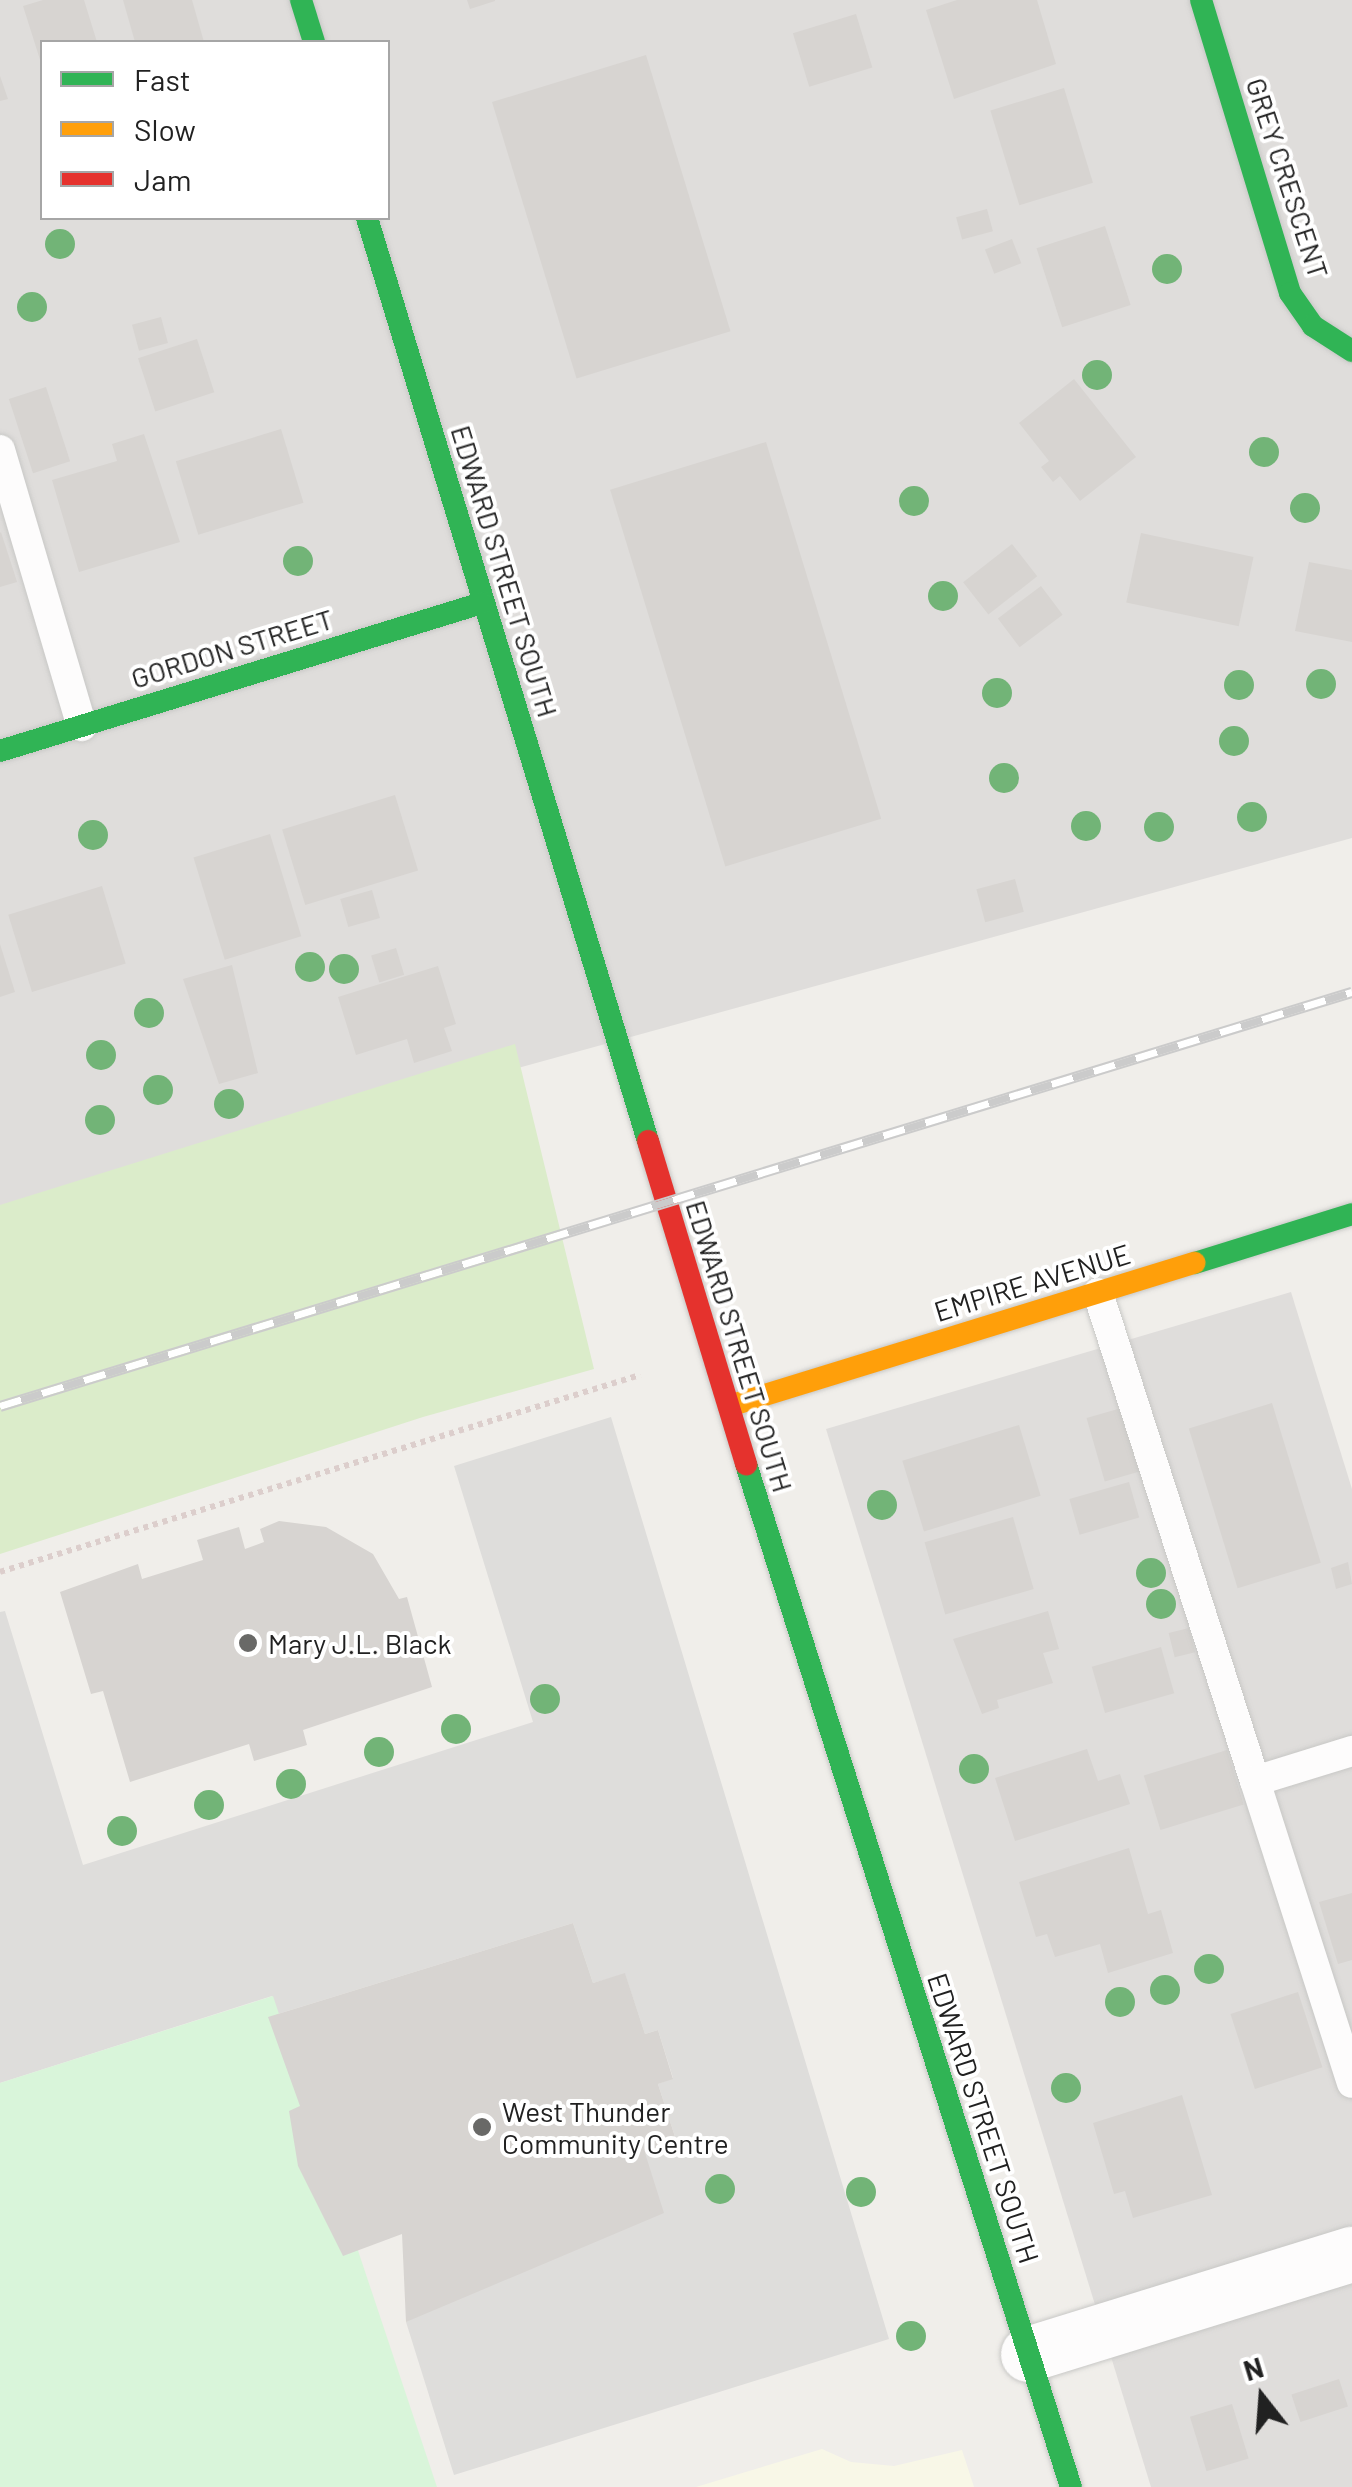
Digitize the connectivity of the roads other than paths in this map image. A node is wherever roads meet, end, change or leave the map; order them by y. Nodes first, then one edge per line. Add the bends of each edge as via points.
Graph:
1 (301, 0) edge
2 (1201, 0) edge
3 (313, 40) edge
4 (368, 220) edge
5 (1352, 351) edge
6 (0, 450) edge
7 (482, 603) junction
8 (82, 726) junction
9 (0, 751) edge
10 (1352, 1214) edge
11 (1098, 1293) junction
12 (729, 1406) junction
13 (1352, 1751) edge
14 (1255, 1781) junction
15 (1352, 2084) edge
16 (1352, 2254) edge
17 (1028, 2354) junction
18 (1071, 2487) edge

1 - 3 main road
2 - 5 main road, GREY CRESCENT via 1290,293 1313,326
4 - 7 main road, EDWARD STREET SOUTH
6 - 8 lane
7 - 8 main road, GORDON STREET
7 - 12 main road, EDWARD STREET SOUTH
8 - 9 main road, GORDON STREET
10 - 11 main road, EMPIRE AVENUE
11 - 12 main road, EMPIRE AVENUE
11 - 14 lane
12 - 17 main road, EDWARD STREET SOUTH
13 - 14 lane
14 - 15 lane
16 - 17 street
17 - 18 main road, EDWARD STREET SOUTH

